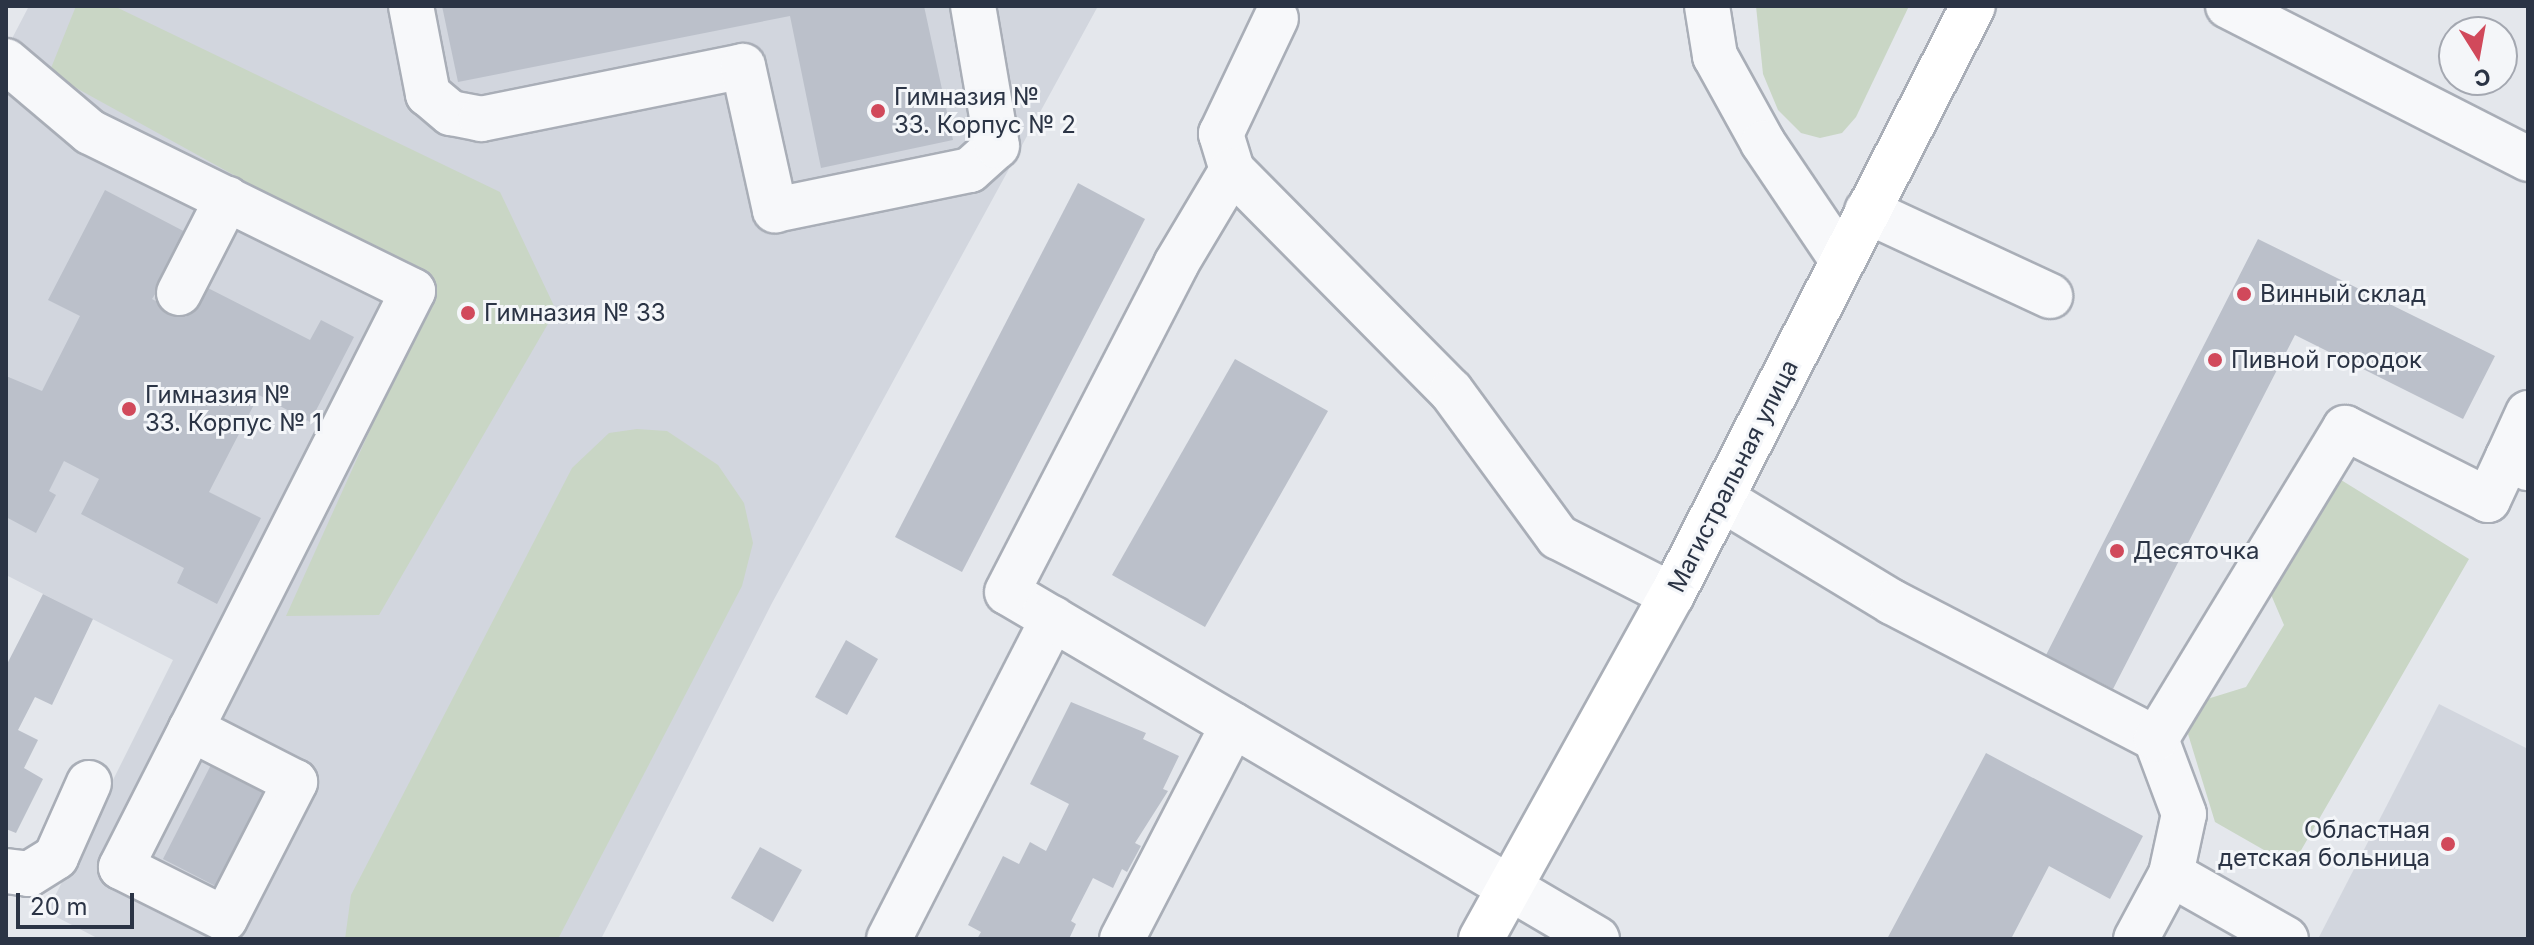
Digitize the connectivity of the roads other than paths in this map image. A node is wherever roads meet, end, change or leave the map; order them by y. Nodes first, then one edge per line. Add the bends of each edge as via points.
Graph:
1 (411, 6) edge
2 (973, 6) edge
3 (1707, 6) edge
4 (1973, 6) edge
5 (2228, 6) edge
6 (1276, 18) dead end
7 (2288, 19) edge
8 (6, 61) edge
9 (2528, 159) edge
10 (1232, 170) junction
11 (227, 199) junction
12 (1867, 211) junction
13 (1842, 260) junction
14 (179, 293) dead end
15 (2050, 296) dead end
16 (2528, 413) edge
17 (2518, 462) edge
18 (1722, 499) junction
19 (1672, 595) junction
20 (1053, 619) junction
21 (1233, 725) junction
22 (191, 729) dead end
23 (2156, 739) junction
24 (89, 783) dead end
25 (6, 871) edge
26 (2171, 874) junction
27 (1510, 884) junction
28 (889, 939) edge
29 (1122, 939) edge
30 (1481, 939) edge
31 (1597, 939) edge
32 (2136, 939) edge
33 (2286, 939) edge

1 - 2 street via 428,94 451,113 481,119 743,66 775,210 970,170 997,146
3 - 13 street via 1715,56 1763,143
4 - 12 highway, Магистральная улица
5 - 7 street
6 - 10 street via 1221,134
7 - 9 street
8 - 11 street via 90,132
10 - 19 street via 1451,391 1558,537
10 - 20 street via 1176,264 1007,592
11 - 14 street
11 - 22 street via 413,291
12 - 13 highway, Магистральная улица
12 - 15 street
13 - 18 highway, Магистральная улица
16 - 17 street
17 - 23 street via 2488,500 2345,428
18 - 19 highway, Магистральная улица
18 - 23 street via 1892,602
19 - 27 highway, Магистральная улица
20 - 21 street
20 - 28 street
21 - 27 street
21 - 29 street
23 - 26 street via 2184,814
24 - 25 street via 56,857 29,874
26 - 32 street
26 - 33 street
27 - 30 highway, Магистральная улица
27 - 31 street

